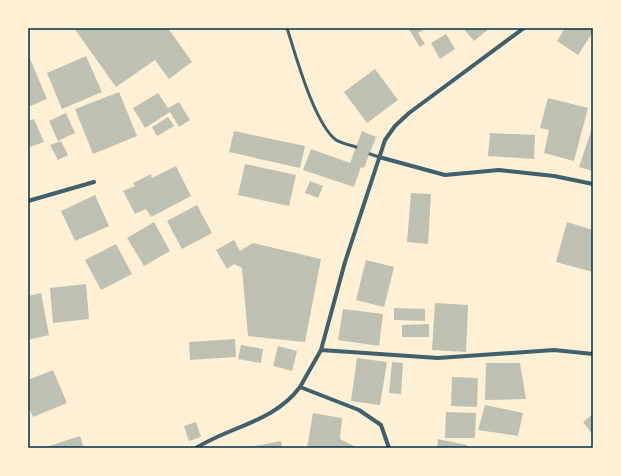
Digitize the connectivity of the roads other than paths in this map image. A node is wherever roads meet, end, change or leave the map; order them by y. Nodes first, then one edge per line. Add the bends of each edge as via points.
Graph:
1 (287, 28) edge
2 (524, 28) edge
3 (356, 147) dead end
4 (370, 154) dead end
5 (379, 158) junction
6 (94, 182) dead end
7 (593, 184) edge
8 (28, 201) edge
9 (321, 350) junction
10 (593, 354) edge
11 (300, 387) junction
12 (196, 448) edge
13 (389, 448) edge

1 - 3 lane via 325,128 337,140
2 - 5 street via 409,113 395,126
4 - 5 lane
5 - 7 street via 445,175 500,170 554,176
5 - 9 street via 345,262
6 - 8 street
9 - 10 street via 438,358 554,350
9 - 11 street
11 - 12 street via 290,400 270,414
11 - 13 street via 364,414 381,425

